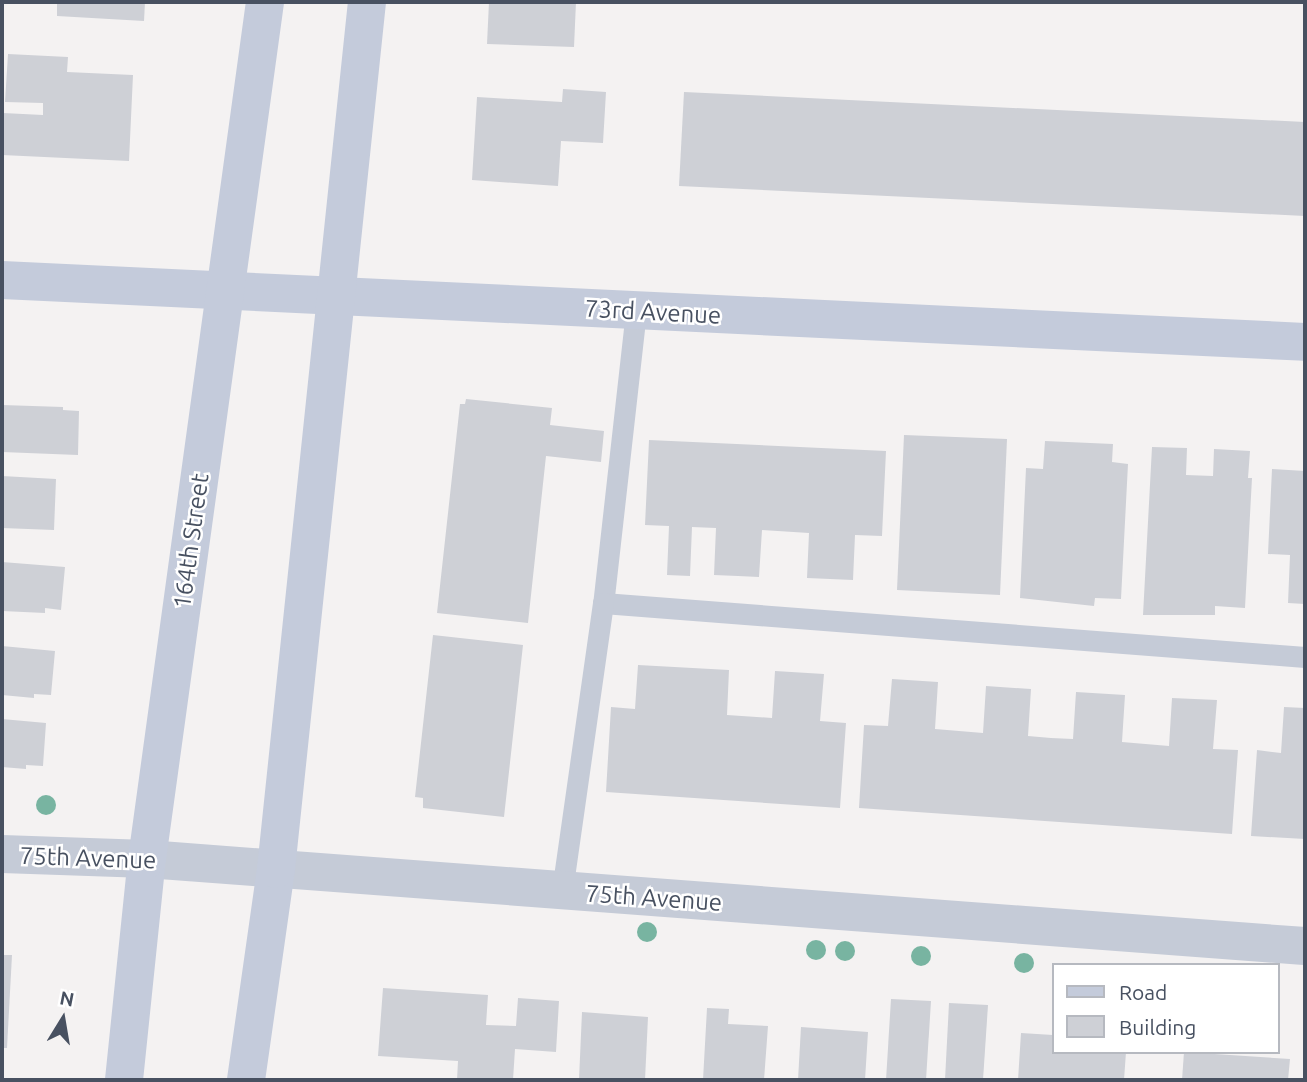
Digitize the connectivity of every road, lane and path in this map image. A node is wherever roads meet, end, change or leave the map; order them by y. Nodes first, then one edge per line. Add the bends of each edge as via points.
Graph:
1 (265, 2) edge
2 (367, 2) edge
3 (2, 279) edge
4 (226, 291) junction
5 (334, 296) junction
6 (636, 311) junction
7 (1305, 342) edge
8 (603, 603) junction
9 (1305, 657) edge
10 (2, 854) edge
11 (147, 859) junction
12 (276, 869) junction
13 (562, 891) junction
14 (1305, 946) edge
15 (124, 1080) edge
16 (246, 1080) edge

1 - 4 street, 164th Street
2 - 5 street
3 - 4 street, 73rd Avenue
4 - 5 street, 73rd Avenue
4 - 11 street, 164th Street
5 - 6 street, 73rd Avenue
5 - 12 street
6 - 7 street, 73rd Avenue
6 - 8 lane
8 - 9 lane
8 - 13 lane
10 - 11 street, 75th Avenue
11 - 12 street, 75th Avenue
11 - 15 street, 164th Street
12 - 13 street, 75th Avenue
12 - 16 street
13 - 14 street, 75th Avenue

